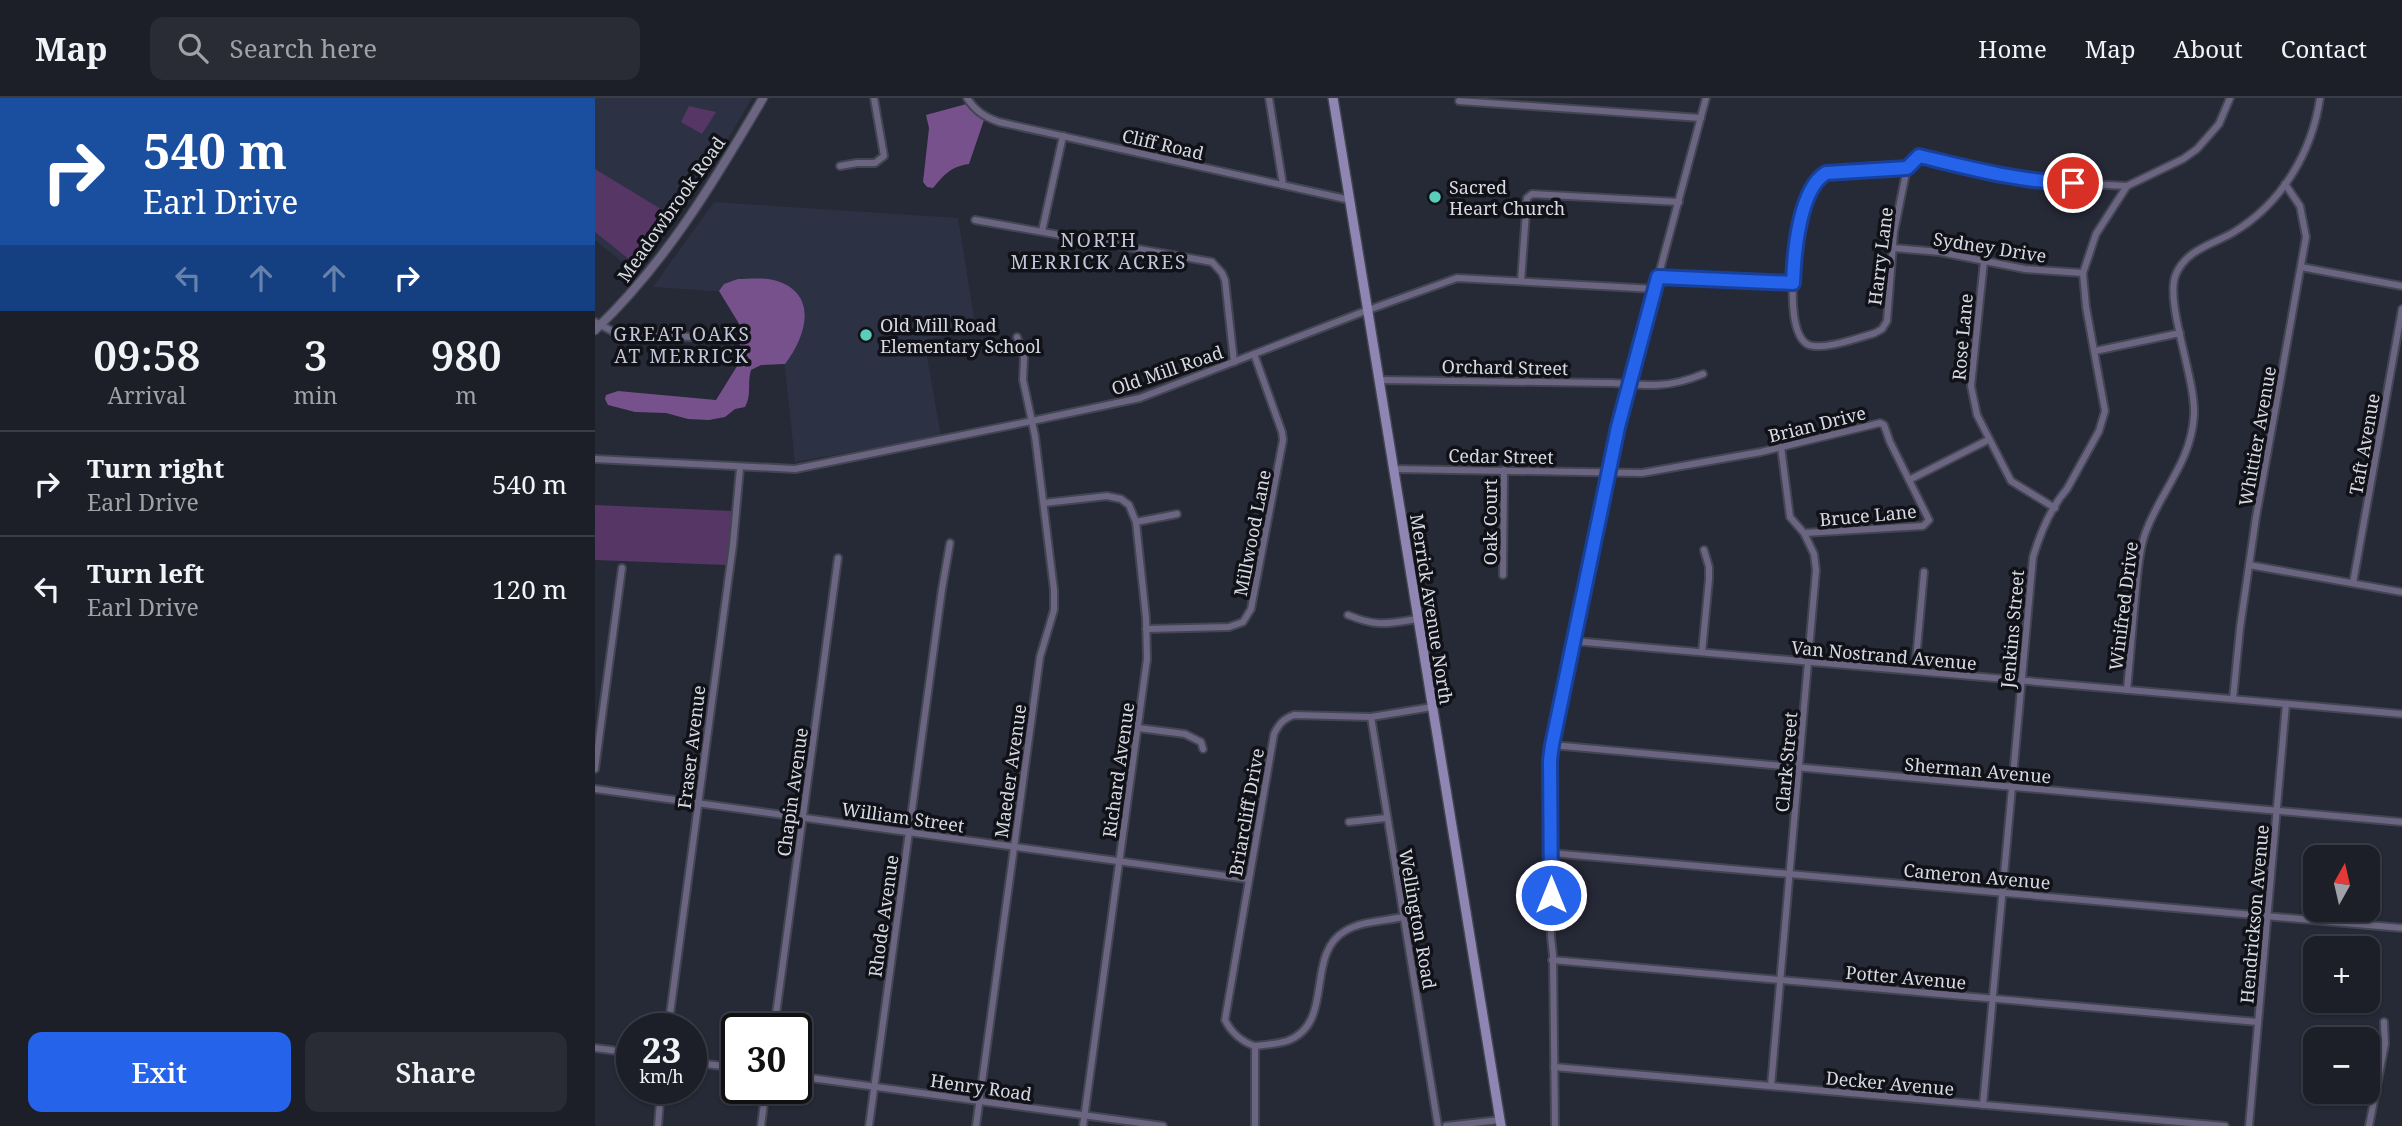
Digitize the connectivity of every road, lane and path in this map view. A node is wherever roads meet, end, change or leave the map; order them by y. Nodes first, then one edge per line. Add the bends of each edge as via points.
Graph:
1 (763, 98) edge
2 (874, 98) edge
3 (967, 98) edge
4 (1269, 98) edge
5 (1333, 98) edge
6 (1706, 98) edge
7 (2230, 98) edge
8 (2320, 98) edge
9 (1459, 102) dead end
10 (1701, 118) junction
11 (1063, 136) junction
12 (840, 166) dead end
13 (1907, 168) junction
14 (2285, 184) junction
15 (1283, 185) junction
16 (2127, 186) junction
17 (1350, 200) junction
18 (1679, 202) junction
19 (975, 220) dead end
20 (1041, 231) junction
21 (1893, 248) junction
22 (1985, 261) junction
23 (2301, 267) junction
24 (2083, 274) junction
25 (1658, 277) junction
26 (1521, 281) junction
27 (1793, 283) junction
28 (2402, 286) edge
29 (1655, 289) junction
30 (2402, 309) edge
31 (1368, 310) junction
32 (597, 326) edge
33 (2180, 333) junction
34 (691, 337) dead end
35 (1017, 337) dead end
36 (2095, 351) junction
37 (1254, 355) junction
38 (1234, 362) junction
39 (1703, 374) dead end
40 (1379, 380) junction
41 (1629, 385) junction
42 (1032, 421) junction
43 (1988, 440) junction
44 (1781, 447) junction
45 (595, 459) edge
46 (740, 467) junction
47 (1393, 469) junction
48 (1504, 470) junction
49 (1608, 472) junction
50 (1909, 480) junction
51 (1044, 503) junction
52 (2055, 508) junction
53 (1177, 514) dead end
54 (1136, 522) junction
55 (1804, 534) junction
56 (950, 543) dead end
57 (1704, 550) dead end
58 (838, 558) dead end
59 (2249, 565) junction
60 (622, 568) dead end
61 (1924, 572) dead end
62 (1503, 575) dead end
63 (2353, 583) junction
64 (2402, 592) edge
65 (1349, 615) dead end
66 (1417, 619) junction
67 (1146, 629) junction
68 (1573, 641) junction
69 (1702, 652) junction
70 (1809, 662) junction
71 (1915, 671) junction
72 (2021, 681) junction
73 (2127, 690) junction
74 (2233, 699) junction
75 (2286, 704) junction
76 (1432, 707) junction
77 (2402, 715) edge
78 (1371, 717) junction
79 (1138, 727) junction
80 (1552, 745) junction
81 (1203, 749) dead end
82 (1799, 768) junction
83 (595, 769) edge
84 (2011, 787) junction
85 (595, 789) edge
86 (698, 803) junction
87 (2277, 810) junction
88 (803, 817) junction
89 (1386, 818) junction
90 (1349, 822) dead end
91 (2402, 822) edge
92 (909, 831) junction
93 (1014, 846) junction
94 (1550, 853) junction
95 (1120, 860) junction
96 (1790, 874) junction
97 (1248, 878) junction
98 (2002, 893) junction
99 (2267, 916) junction
100 (1403, 917) junction
101 (2402, 928) edge
102 (1552, 960) junction
103 (1780, 980) junction
104 (1993, 999) junction
105 (670, 1013) edge
106 (776, 1013) edge
107 (2258, 1022) junction
108 (2384, 1022) dead end
109 (1255, 1046) junction
110 (595, 1048) edge
111 (616, 1051) edge
112 (1554, 1067) junction
113 (812, 1078) edge
114 (874, 1086) junction
115 (1771, 1086) junction
116 (979, 1101) junction
117 (660, 1104) edge
118 (764, 1104) edge
119 (1983, 1105) junction
120 (1085, 1115) junction
121 (1500, 1123) edge
122 (658, 1126) edge
123 (761, 1126) edge
124 (869, 1126) edge
125 (976, 1126) edge
126 (1083, 1126) edge
127 (1163, 1126) edge
128 (1255, 1126) edge
129 (1438, 1126) edge
130 (1446, 1126) edge
131 (1555, 1126) edge
132 (2225, 1126) edge
133 (2249, 1126) edge
134 (2369, 1126) edge

1 - 32 street, Meadowbrook Road via 693,212 639,286
2 - 12 street via 884,156 875,163
3 - 11 street, Cliff Road via 985,117
4 - 15 street
5 - 17 main road, Merrick Avenue North
6 - 10 street
7 - 16 street via 2219,124 2197,149
8 - 14 street, Winifred Drive via 2313,132
9 - 10 street
10 - 18 street
11 - 15 street, Cliff Road
11 - 20 street
13 - 16 street via 1919,156 2049,183
13 - 21 street, Harry Lane
13 - 27 street via 1826,173 1818,178 1810,191 1795,248
14 - 23 street, Whittier Avenue via 2305,221
14 - 33 street, Winifred Drive via 2252,219 2183,261 2173,286
15 - 17 street, Cliff Road
16 - 24 street, Jenkins Street via 2096,234
17 - 31 main road, Merrick Avenue North
18 - 25 street
18 - 26 street via 1532,194 1527,198
19 - 20 street
20 - 38 street via 1212,262 1225,281
21 - 22 street, Sydney Drive
21 - 27 street, Harry Lane via 1887,321 1875,333 1823,346 1806,344 1798,332
22 - 24 street, Sydney Drive
22 - 43 street, Rose Lane via 1971,386
23 - 28 street
23 - 59 street, Whittier Avenue
24 - 36 street, Jenkins Street
25 - 27 street
25 - 29 street
26 - 29 street, Old Mill Road
26 - 31 street, Old Mill Road via 1457,278
29 - 41 street
30 - 63 street, Taft Avenue
31 - 37 street, Old Mill Road
31 - 40 main road, Merrick Avenue North
32 - 34 street via 629,334
33 - 36 street
33 - 73 street, Winifred Drive via 2192,387 2191,436 2181,467 2142,545
35 - 42 street, Maeder Avenue
36 - 52 street, Jenkins Street via 2105,402 2103,421
37 - 38 street, Old Mill Road
37 - 67 street, Millwood Lane via 1283,440 1251,609 1243,622 1229,628
38 - 42 street, Old Mill Road via 1140,398
39 - 41 street, Orchard Street via 1661,387
40 - 41 street, Orchard Street
40 - 47 main road, Merrick Avenue North
41 - 49 street
42 - 46 street, Old Mill Road via 795,469
42 - 51 street, Maeder Avenue
43 - 50 street
43 - 52 street, Rose Lane via 2011,481
44 - 49 street, Brian Drive via 1641,473
44 - 50 street, Brian Drive via 1880,423
44 - 55 street, Clark Street via 1790,517
45 - 46 street, Old Mill Road
46 - 86 street, Fraser Avenue
47 - 48 street, Cedar Street
47 - 66 main road, Merrick Avenue North
48 - 49 street, Cedar Street
48 - 62 street, Oak Court
49 - 68 street
50 - 55 street, Bruce Lane via 1929,520 1923,526
51 - 54 street via 1113,496 1129,505
51 - 93 street, Maeder Avenue via 1053,610 1040,657
52 - 72 street, Jenkins Street via 2033,557
53 - 54 street
54 - 67 street, Richard Avenue
55 - 70 street, Clark Street via 1817,570
56 - 92 street, Rhode Avenue
57 - 69 street via 1709,579
58 - 88 street, Chapin Avenue
59 - 63 street
59 - 74 street, Whittier Avenue
60 - 83 street
61 - 71 street
63 - 64 street
65 - 66 street via 1378,625
66 - 76 main road, Merrick Avenue North
67 - 79 street, Richard Avenue
68 - 69 street, Van Nostrand Avenue
68 - 80 street
69 - 70 street, Van Nostrand Avenue
70 - 71 street, Van Nostrand Avenue
70 - 82 street, Clark Street
71 - 72 street, Van Nostrand Avenue
72 - 73 street, Van Nostrand Avenue
72 - 84 street, Jenkins Street
73 - 74 street, Van Nostrand Avenue
74 - 75 street, Van Nostrand Avenue
75 - 77 street, Van Nostrand Avenue
75 - 87 street, Hendrickson Avenue
76 - 78 street, Briarcliff Drive
76 - 121 main road, Merrick Avenue North
78 - 89 street, Wellington Road
78 - 97 street, Briarcliff Drive via 1294,715 1279,725
79 - 81 street via 1191,736
79 - 95 street, Richard Avenue
80 - 82 street, Sherman Avenue
80 - 94 street
82 - 84 street, Sherman Avenue
82 - 96 street, Clark Street
84 - 87 street, Sherman Avenue
84 - 98 street, Jenkins Street
85 - 86 street, William Street
86 - 88 street, William Street
86 - 105 street, Fraser Avenue
87 - 91 street, Sherman Avenue
87 - 99 street, Hendrickson Avenue
88 - 92 street, William Street
88 - 106 street, Chapin Avenue
89 - 90 street
89 - 100 street, Wellington Road
92 - 93 street, William Street
92 - 114 street, Rhode Avenue
93 - 95 street, William Street
93 - 116 street, Maeder Avenue
94 - 96 street, Cameron Avenue
94 - 102 street
95 - 97 street, William Street
95 - 120 street, Richard Avenue
96 - 98 street, Cameron Avenue
96 - 103 street, Clark Street
97 - 109 street, Briarcliff Drive via 1225,1020
98 - 99 street, Cameron Avenue
98 - 104 street, Jenkins Street
99 - 101 street, Cameron Avenue
99 - 107 street, Hendrickson Avenue
100 - 109 street via 1354,926 1339,935 1326,954 1315,1014 1308,1025 1290,1040
100 - 129 street, Wellington Road
102 - 103 street, Potter Avenue
102 - 112 street
103 - 104 street, Potter Avenue
103 - 115 street, Clark Street
104 - 107 street, Potter Avenue
104 - 119 street, Jenkins Street
107 - 133 street, Hendrickson Avenue
108 - 134 street via 2385,1044
109 - 128 street
110 - 111 street
112 - 115 street, Decker Avenue
112 - 131 street
113 - 114 street, Henry Road
114 - 116 street, Henry Road
114 - 124 street, Rhode Avenue
115 - 119 street, Decker Avenue
116 - 120 street, Henry Road
116 - 125 street, Maeder Avenue
117 - 122 street
118 - 123 street
119 - 132 street, Decker Avenue
120 - 126 street, Richard Avenue
120 - 127 street, Henry Road
121 - 130 street

